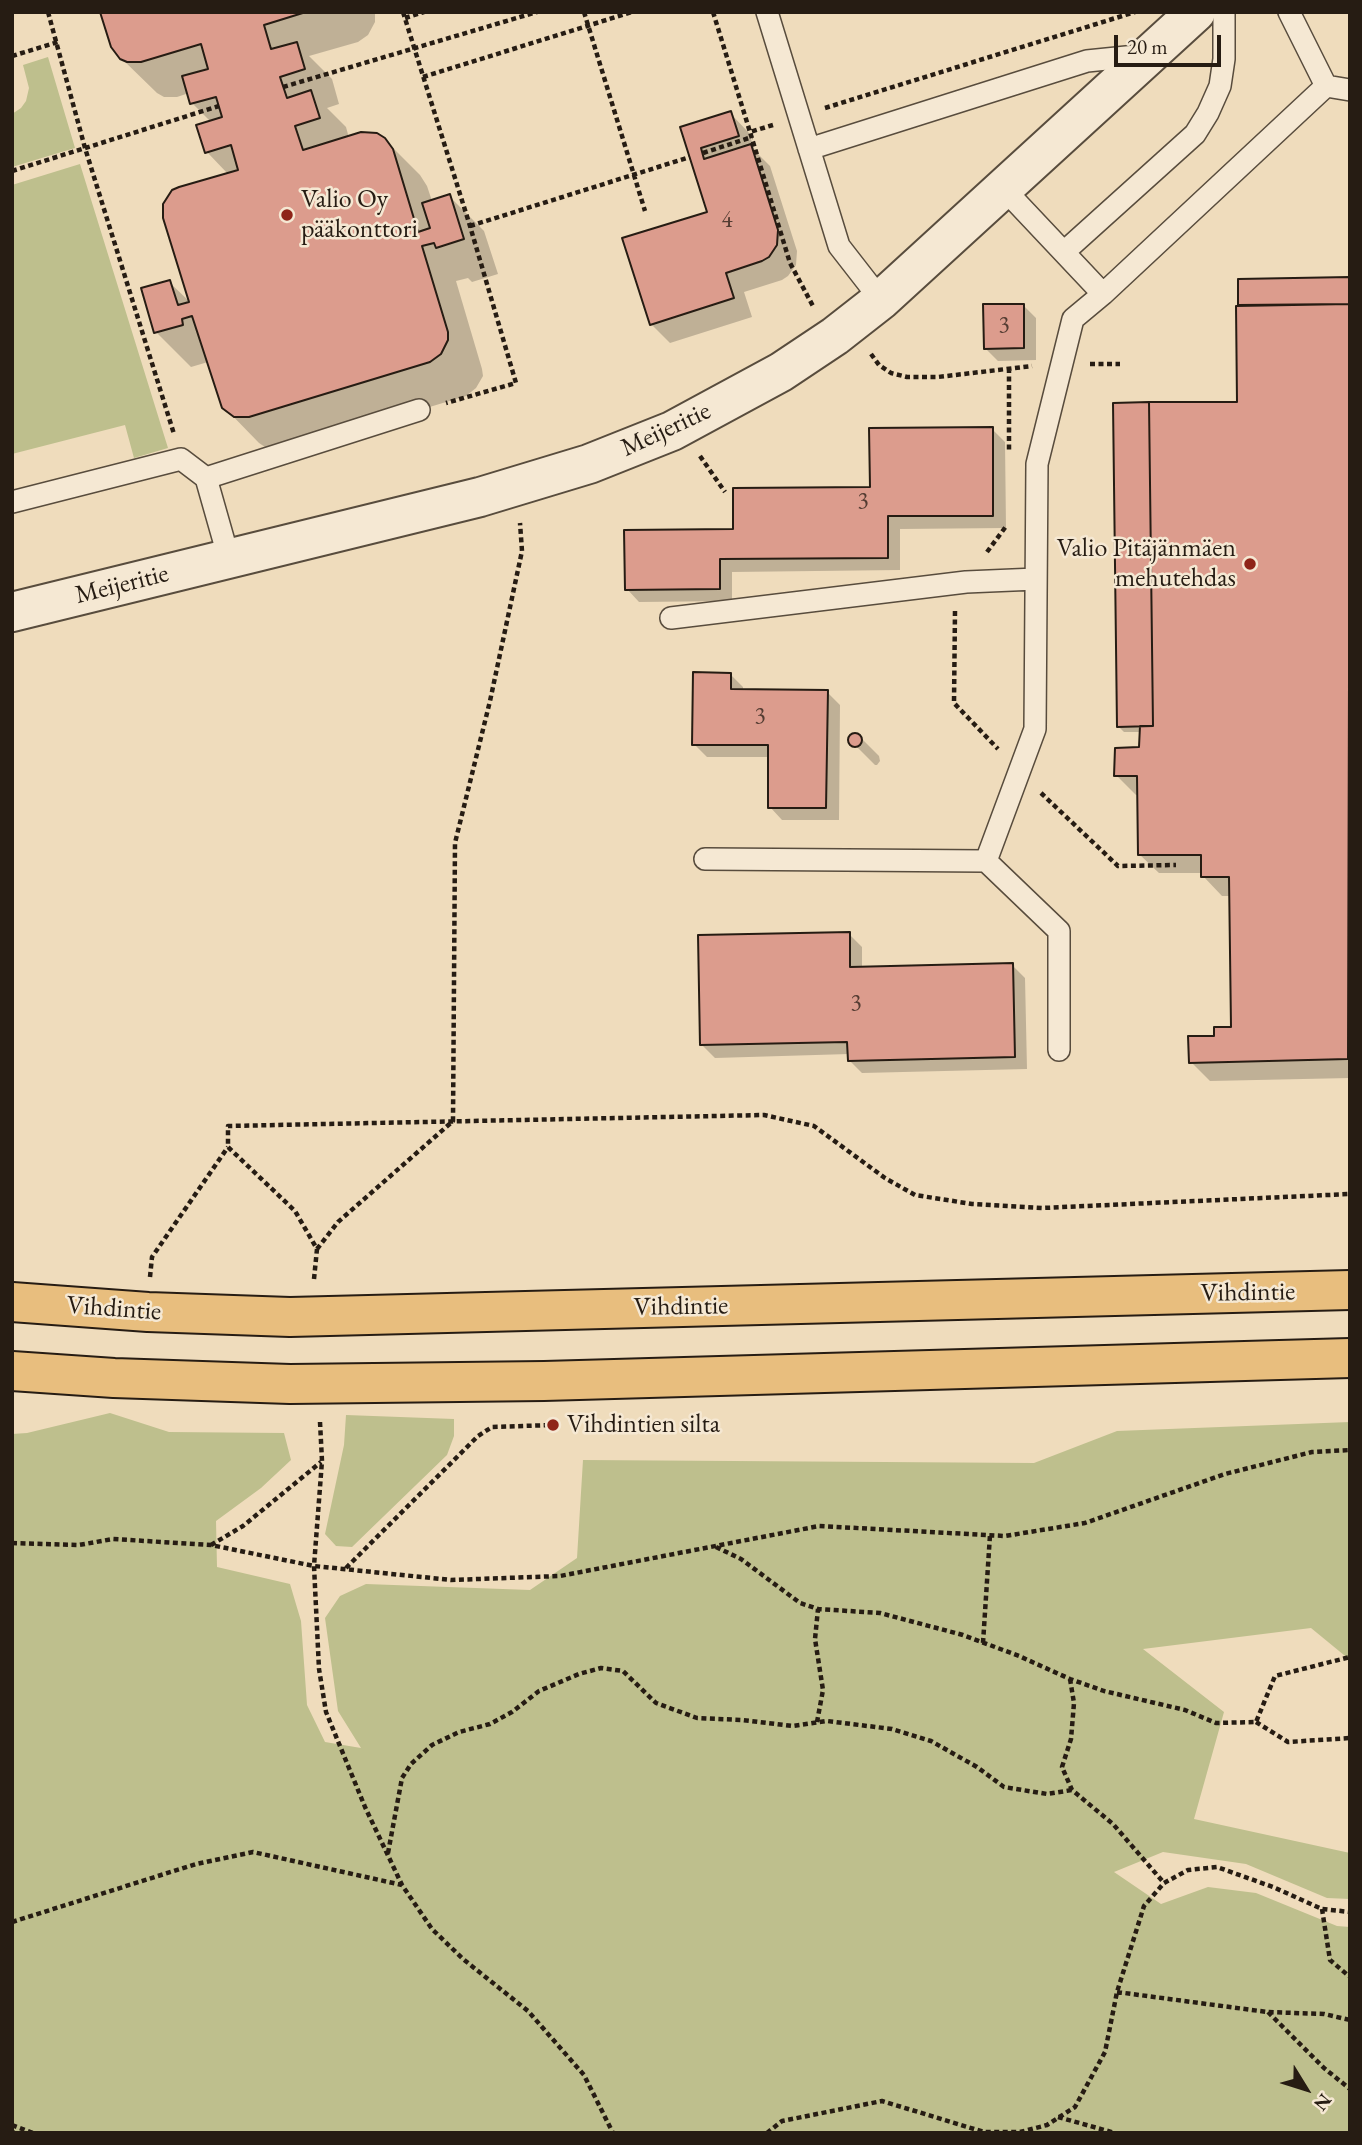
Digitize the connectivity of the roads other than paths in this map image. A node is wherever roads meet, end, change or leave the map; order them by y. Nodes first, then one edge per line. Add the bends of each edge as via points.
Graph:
1 (767, 12) edge
2 (1196, 12) edge
3 (1224, 12) edge
4 (1289, 12) edge
5 (1151, 55) junction
6 (1326, 86) junction
7 (1350, 90) edge
8 (809, 149) junction
9 (1004, 189) junction
10 (1063, 252) junction
11 (1103, 294) junction
12 (881, 300) junction
13 (419, 410) road end
14 (206, 478) junction
15 (12, 502) edge
16 (229, 559) junction
17 (1036, 579) junction
18 (12, 612) edge
19 (671, 618) dead end
20 (705, 859) dead end
21 (986, 861) junction
22 (1059, 1050) dead end
23 (1350, 1290) edge
24 (12, 1302) edge
25 (1350, 1358) edge
26 (12, 1370) edge

1 - 8 lane
2 - 5 street, Meijeritie
3 - 10 lane via 1220,86 1195,134
4 - 6 lane
5 - 8 lane via 1087,61
5 - 9 street, Meijeritie
6 - 7 lane
6 - 11 lane
8 - 12 lane via 839,246
9 - 10 lane
9 - 12 street, Meijeritie
10 - 11 lane
11 - 17 lane via 1073,318 1037,464
12 - 16 street, Meijeritie via 781,372 671,431 589,464 513,488
13 - 14 lane
14 - 15 lane via 181,459
14 - 16 lane
16 - 18 street, Meijeritie
17 - 19 lane via 966,582
17 - 21 lane via 1035,729
20 - 21 lane
21 - 22 lane via 1059,931
23 - 24 main road, Vihdintie via 290,1317
25 - 26 main road via 290,1384

